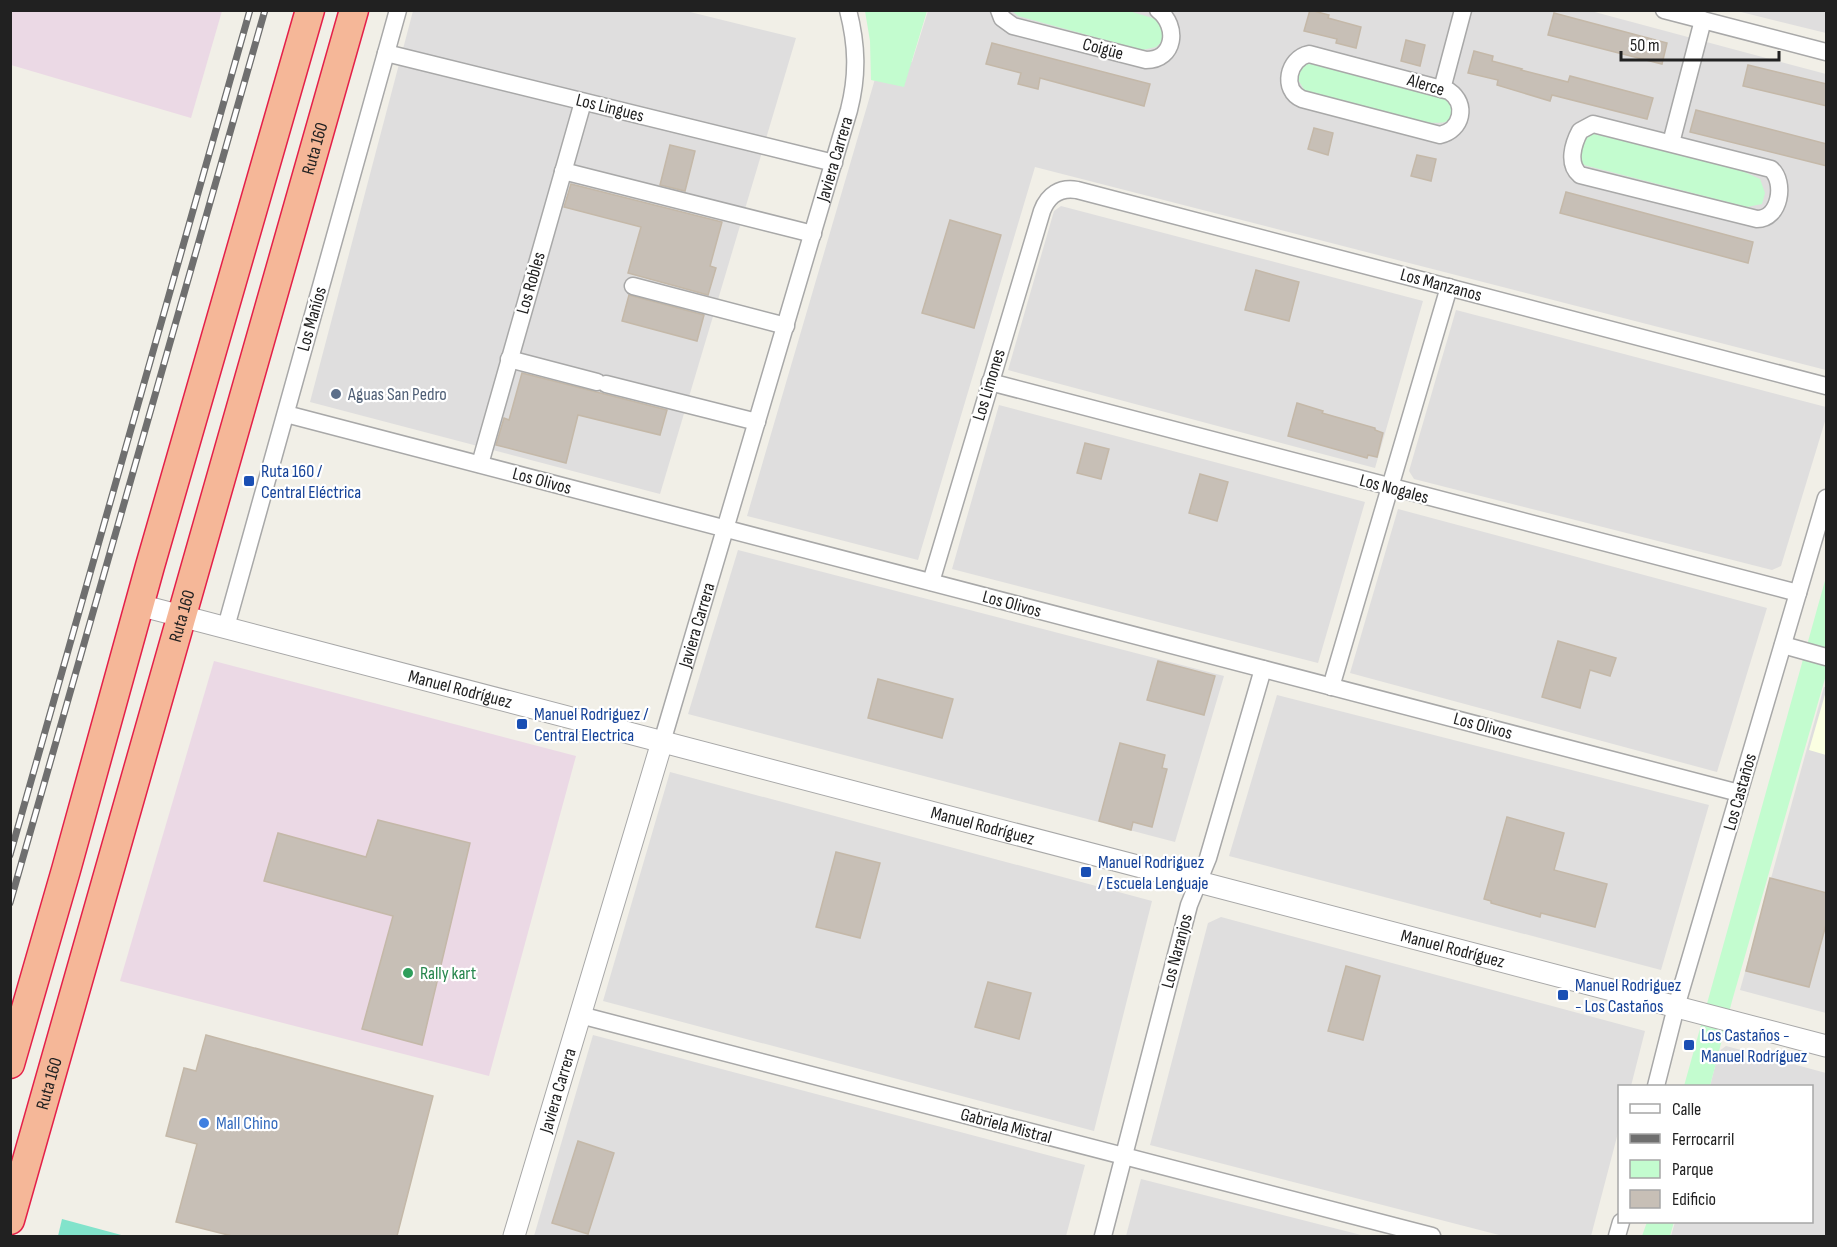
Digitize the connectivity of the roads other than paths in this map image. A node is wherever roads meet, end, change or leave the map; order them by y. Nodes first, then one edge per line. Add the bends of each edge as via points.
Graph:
1 (310, 10) edge
2 (354, 10) edge
3 (398, 10) edge
4 (848, 10) edge
5 (999, 10) edge
6 (1158, 10) edge
7 (1463, 10) edge
8 (1664, 10) edge
9 (1710, 18) edge
10 (1827, 52) edge
11 (386, 53) junction
12 (1442, 89) junction
13 (582, 102) junction
14 (1671, 143) junction
15 (834, 163) junction
16 (563, 171) junction
17 (1056, 192) joint
18 (813, 234) junction
19 (633, 286) dead end
20 (1449, 287) junction
21 (786, 326) junction
22 (509, 359) junction
23 (990, 382) junction
24 (1827, 386) edge
25 (285, 414) junction
26 (757, 422) junction
27 (480, 464) junction
28 (1390, 488) junction
29 (1827, 498) edge
30 (726, 529) junction
31 (931, 582) junction
32 (1798, 593) junction
33 (139, 605) junction
34 (183, 616) junction
35 (226, 627) junction
36 (1783, 645) junction
37 (1827, 657) edge
38 (1263, 669) junction
39 (1331, 687) junction
40 (662, 741) junction
41 (1740, 793) junction
42 (1198, 882) junction
43 (1676, 1007) junction
44 (580, 1015) junction
45 (1827, 1046) edge
46 (10, 1064) edge
47 (1656, 1085) edge
48 (1122, 1156) junction
49 (10, 1220) edge
50 (514, 1236) edge
51 (1103, 1236) edge
52 (1432, 1236) edge

1 - 33 highway
2 - 34 highway, Ruta 160
3 - 11 street, Los Mañíos
4 - 15 street, Javiera Carrera via 856,47 854,89
5 - 6 street, Coigüe via 1002,18 1013,26 1152,60 1164,54 1171,43 1170,24
7 - 12 street
8 - 9 street
9 - 10 street
9 - 14 street
11 - 13 street, Los Lingues
11 - 25 street, Los Mañíos
12 - 12 street, Alerce via 1309,54 1295,61 1289,79 1291,90 1302,99 1440,135 1453,130 1461,113 1458,99
13 - 15 street, Los Lingues
13 - 16 street, Los Robles
14 - 14 street via 1593,124 1580,131 1571,160 1580,175 1757,219 1771,215 1780,184 1771,169
15 - 18 street, Javiera Carrera
16 - 18 street
16 - 22 street, Los Robles
17 - 20 street, Los Manzanos via 1070,188
17 - 23 street, Los Limones via 1041,211
18 - 21 street, Javiera Carrera
19 - 21 street
20 - 24 street, Los Manzanos
20 - 28 street
21 - 26 street, Javiera Carrera
22 - 26 street
22 - 27 street, Los Robles
23 - 28 street, Los Nogales
23 - 31 street, Los Limones
25 - 27 street, Los Olivos
25 - 35 street, Los Mañíos
26 - 30 street, Javiera Carrera
27 - 30 street, Los Olivos
28 - 32 street, Los Nogales
28 - 39 street
29 - 32 street, Los Castaños
30 - 31 street, Los Olivos
30 - 40 street, Javiera Carrera
31 - 38 street, Los Olivos
32 - 36 street, Los Castaños
33 - 34 street, Manuel Rodríguez
33 - 46 highway
34 - 35 street, Manuel Rodríguez
34 - 49 highway, Ruta 160
35 - 40 street, Manuel Rodríguez
36 - 37 street
36 - 41 street, Los Castaños
38 - 39 street, Los Olivos
38 - 42 street, Los Naranjos
39 - 41 street, Los Olivos
40 - 42 street, Manuel Rodríguez
40 - 44 street, Javiera Carrera
41 - 43 street, Los Castaños
42 - 43 street, Manuel Rodríguez
42 - 48 street, Los Naranjos
43 - 45 street, Manuel Rodríguez
43 - 47 street, Los Castaños
44 - 48 street, Gabriela Mistral
44 - 50 street, Javiera Carrera
48 - 51 street, Los Naranjos
48 - 52 street, Gabriela Mistral

